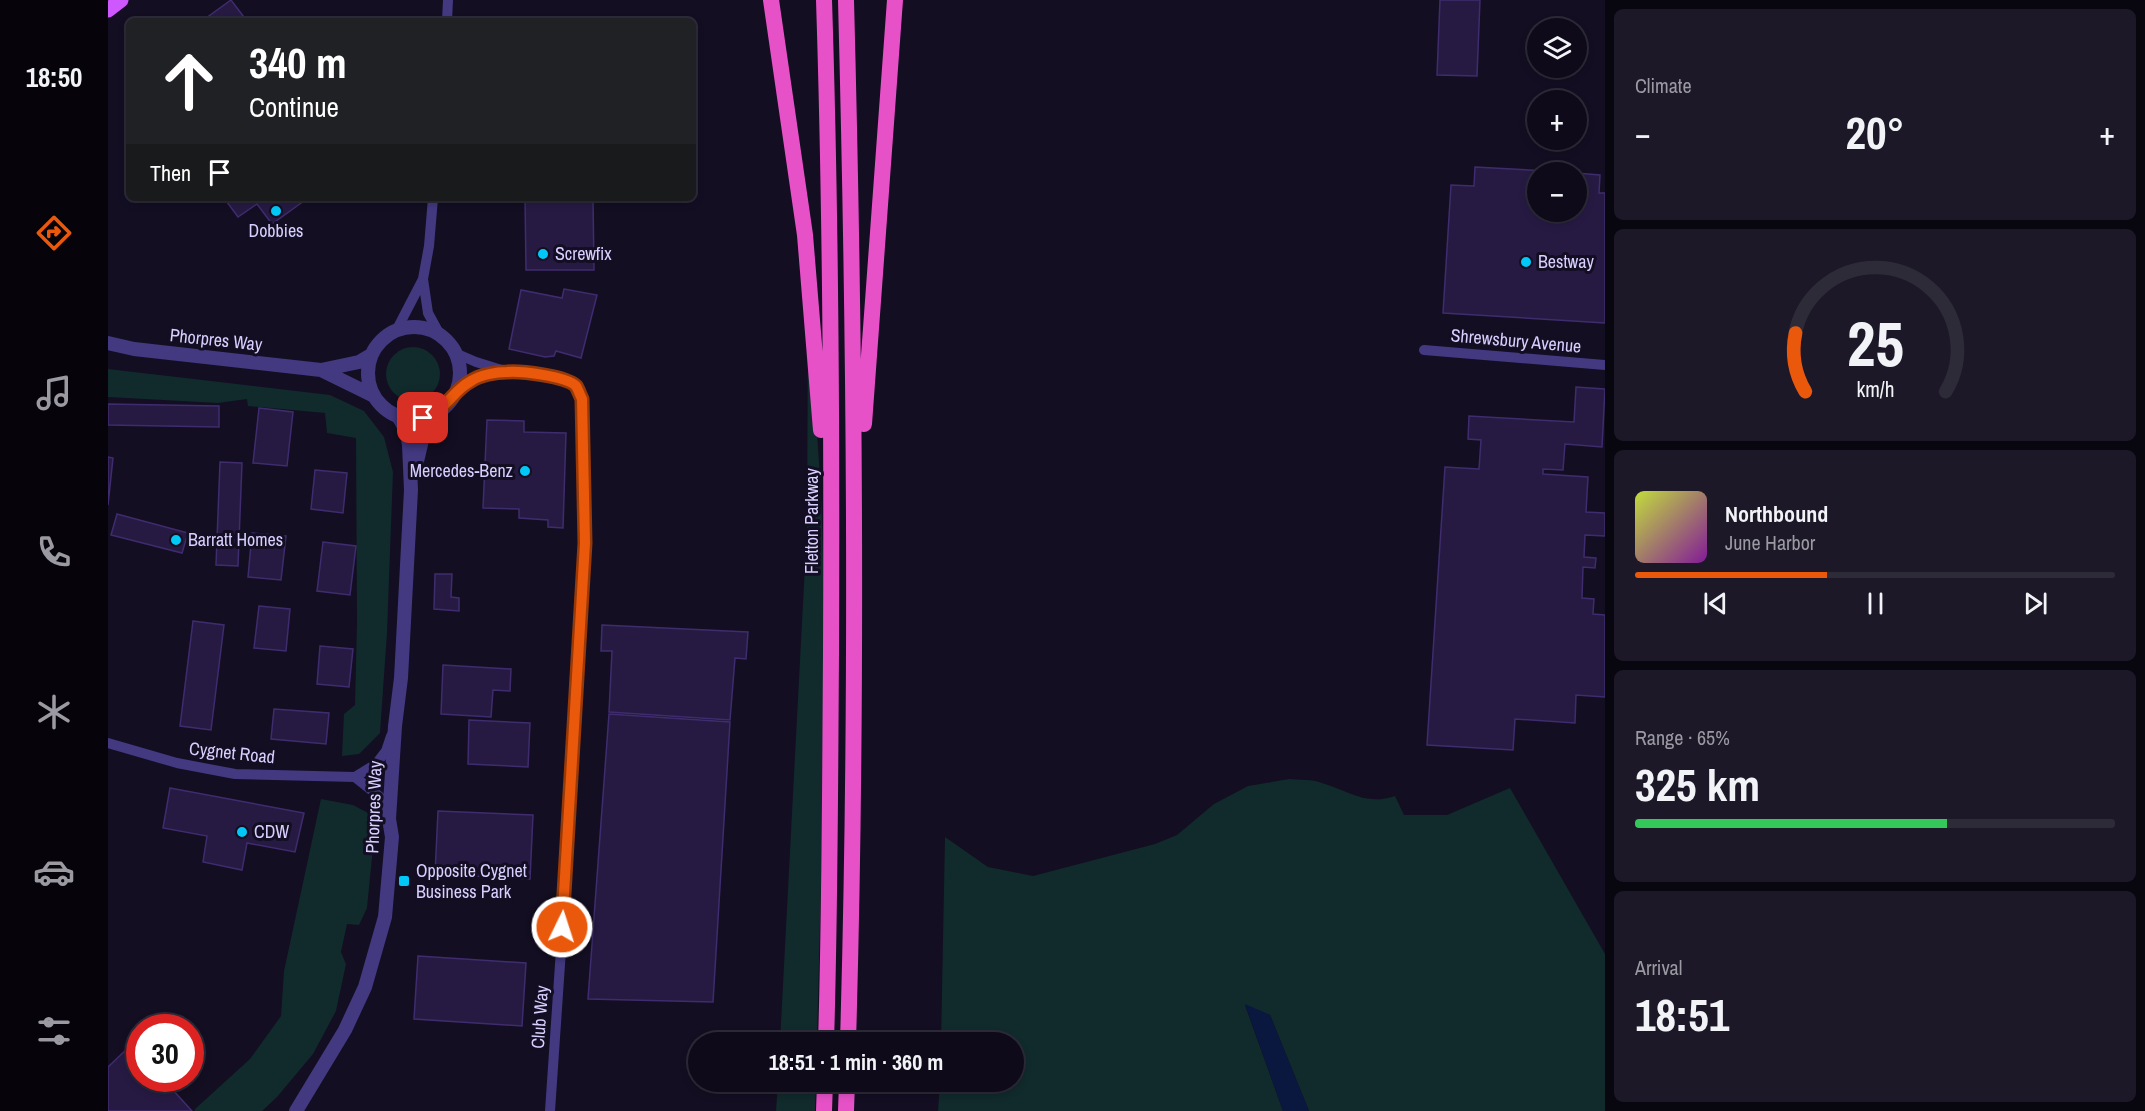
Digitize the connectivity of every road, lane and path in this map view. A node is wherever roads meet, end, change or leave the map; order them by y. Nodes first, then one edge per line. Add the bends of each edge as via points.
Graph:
1 (121, 0) edge
2 (448, 0) edge
3 (771, 0) edge
4 (824, 0) edge
5 (846, 0) edge
6 (895, 0) edge
7 (108, 10) edge
8 (447, 18) edge
9 (433, 201) edge
10 (423, 279) junction
11 (396, 331) junction
12 (440, 335) junction
13 (108, 343) edge
14 (1424, 350) dead end
15 (455, 352) junction
16 (371, 355) junction
17 (1605, 365) edge
18 (321, 370) junction
19 (508, 372) junction
20 (454, 395) junction
21 (374, 396) junction
22 (435, 414) junction
23 (398, 416) junction
24 (411, 490) junction
25 (855, 552) junction
26 (832, 553) junction
27 (401, 678) junction
28 (395, 726) junction
29 (108, 743) edge
30 (355, 777) junction
31 (389, 819) junction
32 (392, 837) junction
33 (826, 1032) edge
34 (848, 1032) edge
35 (825, 1092) edge
36 (847, 1092) edge
37 (298, 1110) edge
38 (550, 1111) edge
39 (824, 1111) edge
40 (846, 1111) edge

1 - 7 main road
2 - 8 street
3 - 26 highway via 805,235
4 - 26 highway, Fletton Parkway via 830,176
5 - 25 highway
6 - 25 highway
9 - 10 street
10 - 11 street
10 - 12 street via 428,313
11 - 12 street via 426,328
11 - 16 street via 385,337
12 - 15 street
13 - 18 street, Phorpres Way
14 - 17 street, Shrewsbury Avenue
15 - 19 street, Club Way
15 - 20 street via 459,381
16 - 18 street, Phorpres Way via 359,362
16 - 21 street via 369,383
18 - 21 street, Phorpres Way
19 - 20 street, Club Way via 471,381
19 - 38 street, Club Way via 565,379 576,387 582,399 585,543
20 - 22 street
21 - 23 street
22 - 23 street via 410,419
22 - 24 street, Phorpres Way via 423,436
23 - 24 street, Phorpres Way via 409,445
24 - 27 street, Phorpres Way
25 - 34 highway
26 - 33 highway, Fletton Parkway
27 - 28 street, Phorpres Way
27 - 32 street via 404,707 398,809
28 - 30 street via 386,751 376,764
28 - 31 street, Phorpres Way
29 - 30 street, Cygnet Road via 177,764 235,774
30 - 31 street via 380,797
31 - 32 street, Phorpres Way
32 - 37 street, Phorpres Way via 385,917 365,987 345,1030
35 - 39 highway
36 - 40 highway

